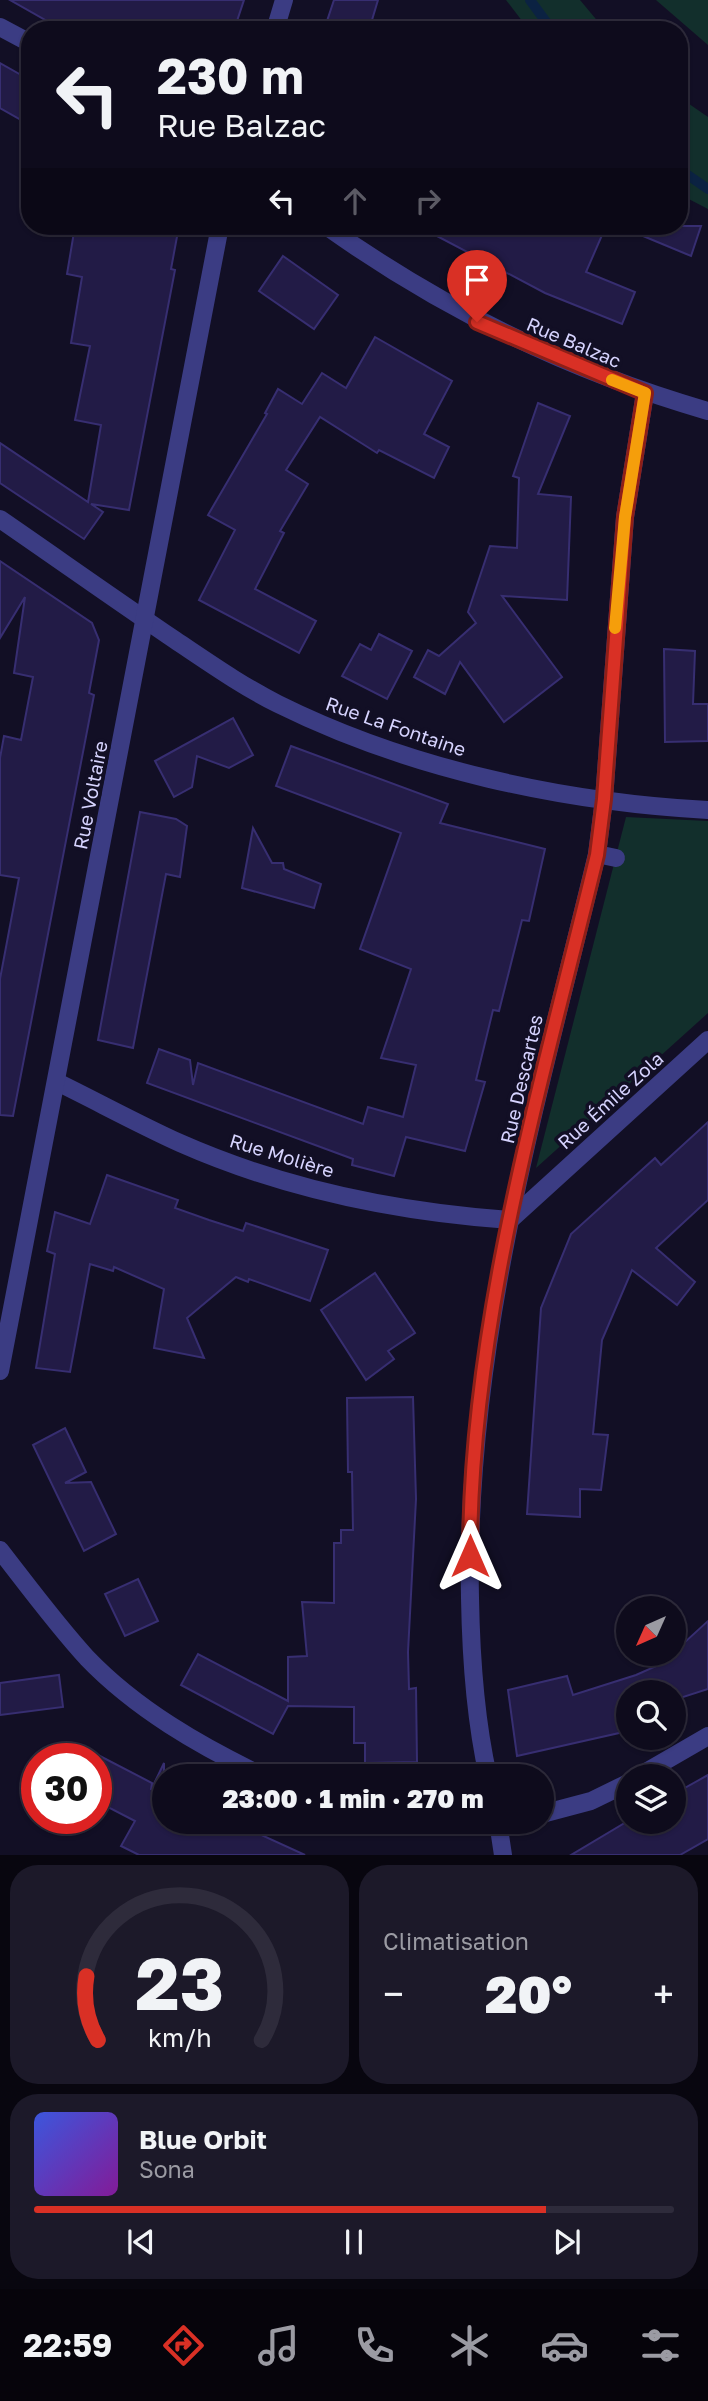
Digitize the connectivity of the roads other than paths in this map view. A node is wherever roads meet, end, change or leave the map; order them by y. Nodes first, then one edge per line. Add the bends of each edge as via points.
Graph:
1 (284, 0) edge
2 (278, 21) edge
3 (0, 27) edge
4 (21, 38) edge
5 (218, 235) edge
6 (340, 235) edge
7 (645, 393) junction
8 (708, 411) edge
9 (0, 519) edge
10 (145, 620) junction
11 (604, 799) junction
12 (708, 810) edge
13 (597, 855) junction
14 (616, 858) dead end
15 (708, 1040) edge
16 (57, 1082) junction
17 (510, 1220) junction
18 (0, 1371) edge
19 (0, 1550) edge
20 (708, 1736) edge
21 (241, 1764) edge
22 (486, 1764) edge
23 (660, 1764) edge
24 (616, 1789) edge
25 (554, 1811) edge
26 (500, 1834) edge
27 (503, 1855) edge

1 - 2 street
3 - 4 street
5 - 10 street, Rue Voltaire
6 - 7 street, Rue Balzac via 477,322
7 - 8 street, Rue Balzac
7 - 11 street, Rue Descartes via 625,517
9 - 10 street, Rue La Fontaine
10 - 11 street, Rue La Fontaine via 255,691 353,738 459,771
10 - 16 street, Rue Voltaire
11 - 12 street, Rue La Fontaine via 662,813
11 - 13 street, Rue Descartes
13 - 14 street
13 - 17 street, Rue Descartes
15 - 17 street, Rue Émile Zola
16 - 17 street, Rue Molière via 182,1144 307,1186 374,1204
16 - 18 street, Rue Voltaire
17 - 22 street, Rue Descartes via 480,1392 470,1512 471,1650
19 - 21 street via 88,1658 122,1689 187,1735
20 - 23 street
24 - 25 street
26 - 27 street

